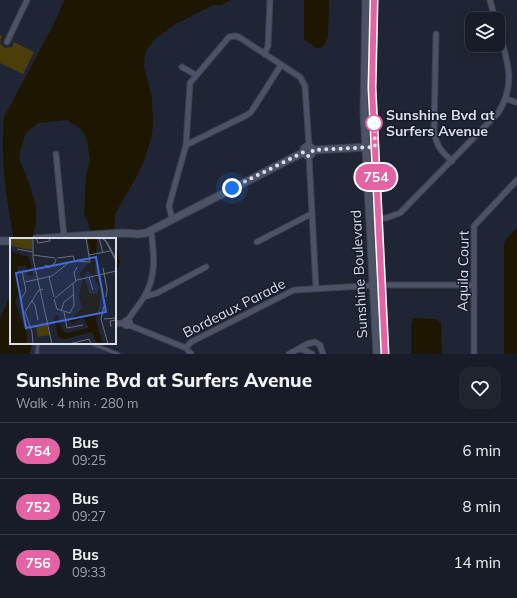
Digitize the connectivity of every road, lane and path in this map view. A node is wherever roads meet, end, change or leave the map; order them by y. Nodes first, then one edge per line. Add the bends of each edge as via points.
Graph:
1 (27, 0) edge
2 (270, 0) edge
3 (366, 0) edge
4 (374, 0) edge
5 (490, 0) edge
6 (493, 12) edge
7 (436, 34) dead end
8 (7, 42) dead end
9 (505, 52) edge
10 (264, 54) junction
11 (281, 65) junction
12 (182, 67) dead end
13 (196, 75) junction
14 (507, 99) junction
15 (515, 102) dead end
16 (186, 145) junction
17 (365, 147) junction
18 (375, 147) junction
19 (309, 151) junction
20 (56, 154) dead end
21 (452, 161) junction
22 (517, 180) edge
23 (311, 214) junction
24 (172, 219) junction
25 (369, 219) junction
26 (377, 219) junction
27 (151, 230) junction
28 (64, 237) junction
29 (51, 238) edge
30 (257, 242) dead end
31 (206, 267) dead end
32 (373, 285) junction
33 (381, 285) junction
34 (473, 285) junction
35 (316, 288) junction
36 (144, 296) junction
37 (127, 323) junction
38 (116, 324) edge
39 (38, 344) edge
40 (93, 344) edge
41 (186, 348) junction
42 (298, 349) junction
43 (37, 354) edge
44 (118, 354) edge
45 (191, 354) edge
46 (289, 354) edge
47 (312, 354) edge
48 (323, 354) edge
49 (377, 354) edge
50 (385, 354) edge
51 (474, 354) edge

1 - 8 street
2 - 10 street via 268,46
3 - 17 main road, Sunshine Boulevard
4 - 18 main road, Sunshine Boulevard via 372,88
5 - 6 street
7 - 21 street via 434,132 440,150
9 - 14 street via 510,75
10 - 11 street
10 - 13 street via 239,37 229,37
11 - 16 street via 251,112
11 - 19 street via 300,77 305,86
12 - 13 street
13 - 16 street via 190,83
14 - 15 street
14 - 21 street via 498,113
16 - 24 street via 169,206
17 - 18 main road
17 - 19 main road
17 - 25 main road, Sunshine Boulevard
18 - 26 main road, Sunshine Boulevard
19 - 23 street
19 - 24 main road
20 - 28 street
21 - 26 street via 400,213
22 - 34 street, Aquila Court via 474,226
23 - 30 street
23 - 35 street
24 - 27 main road
25 - 26 street
25 - 32 main road, Sunshine Boulevard
26 - 33 main road, Sunshine Boulevard
27 - 28 main road via 142,234
27 - 36 street via 154,270
28 - 29 main road
31 - 36 street via 157,293
32 - 33 street, Bordeaux Parade
32 - 35 street, Bordeaux Parade
32 - 49 main road, Sunshine Boulevard
33 - 34 street, Bordeaux Parade
33 - 50 main road, Sunshine Boulevard
34 - 51 street, Aquila Court
35 - 41 street, Bordeaux Parade via 294,290 191,342
36 - 37 street
37 - 38 street
37 - 41 street, Bordeaux Parade
39 - 43 lane
40 - 44 lane
41 - 45 street
42 - 46 street
42 - 47 street
42 - 48 street via 315,342 320,344

